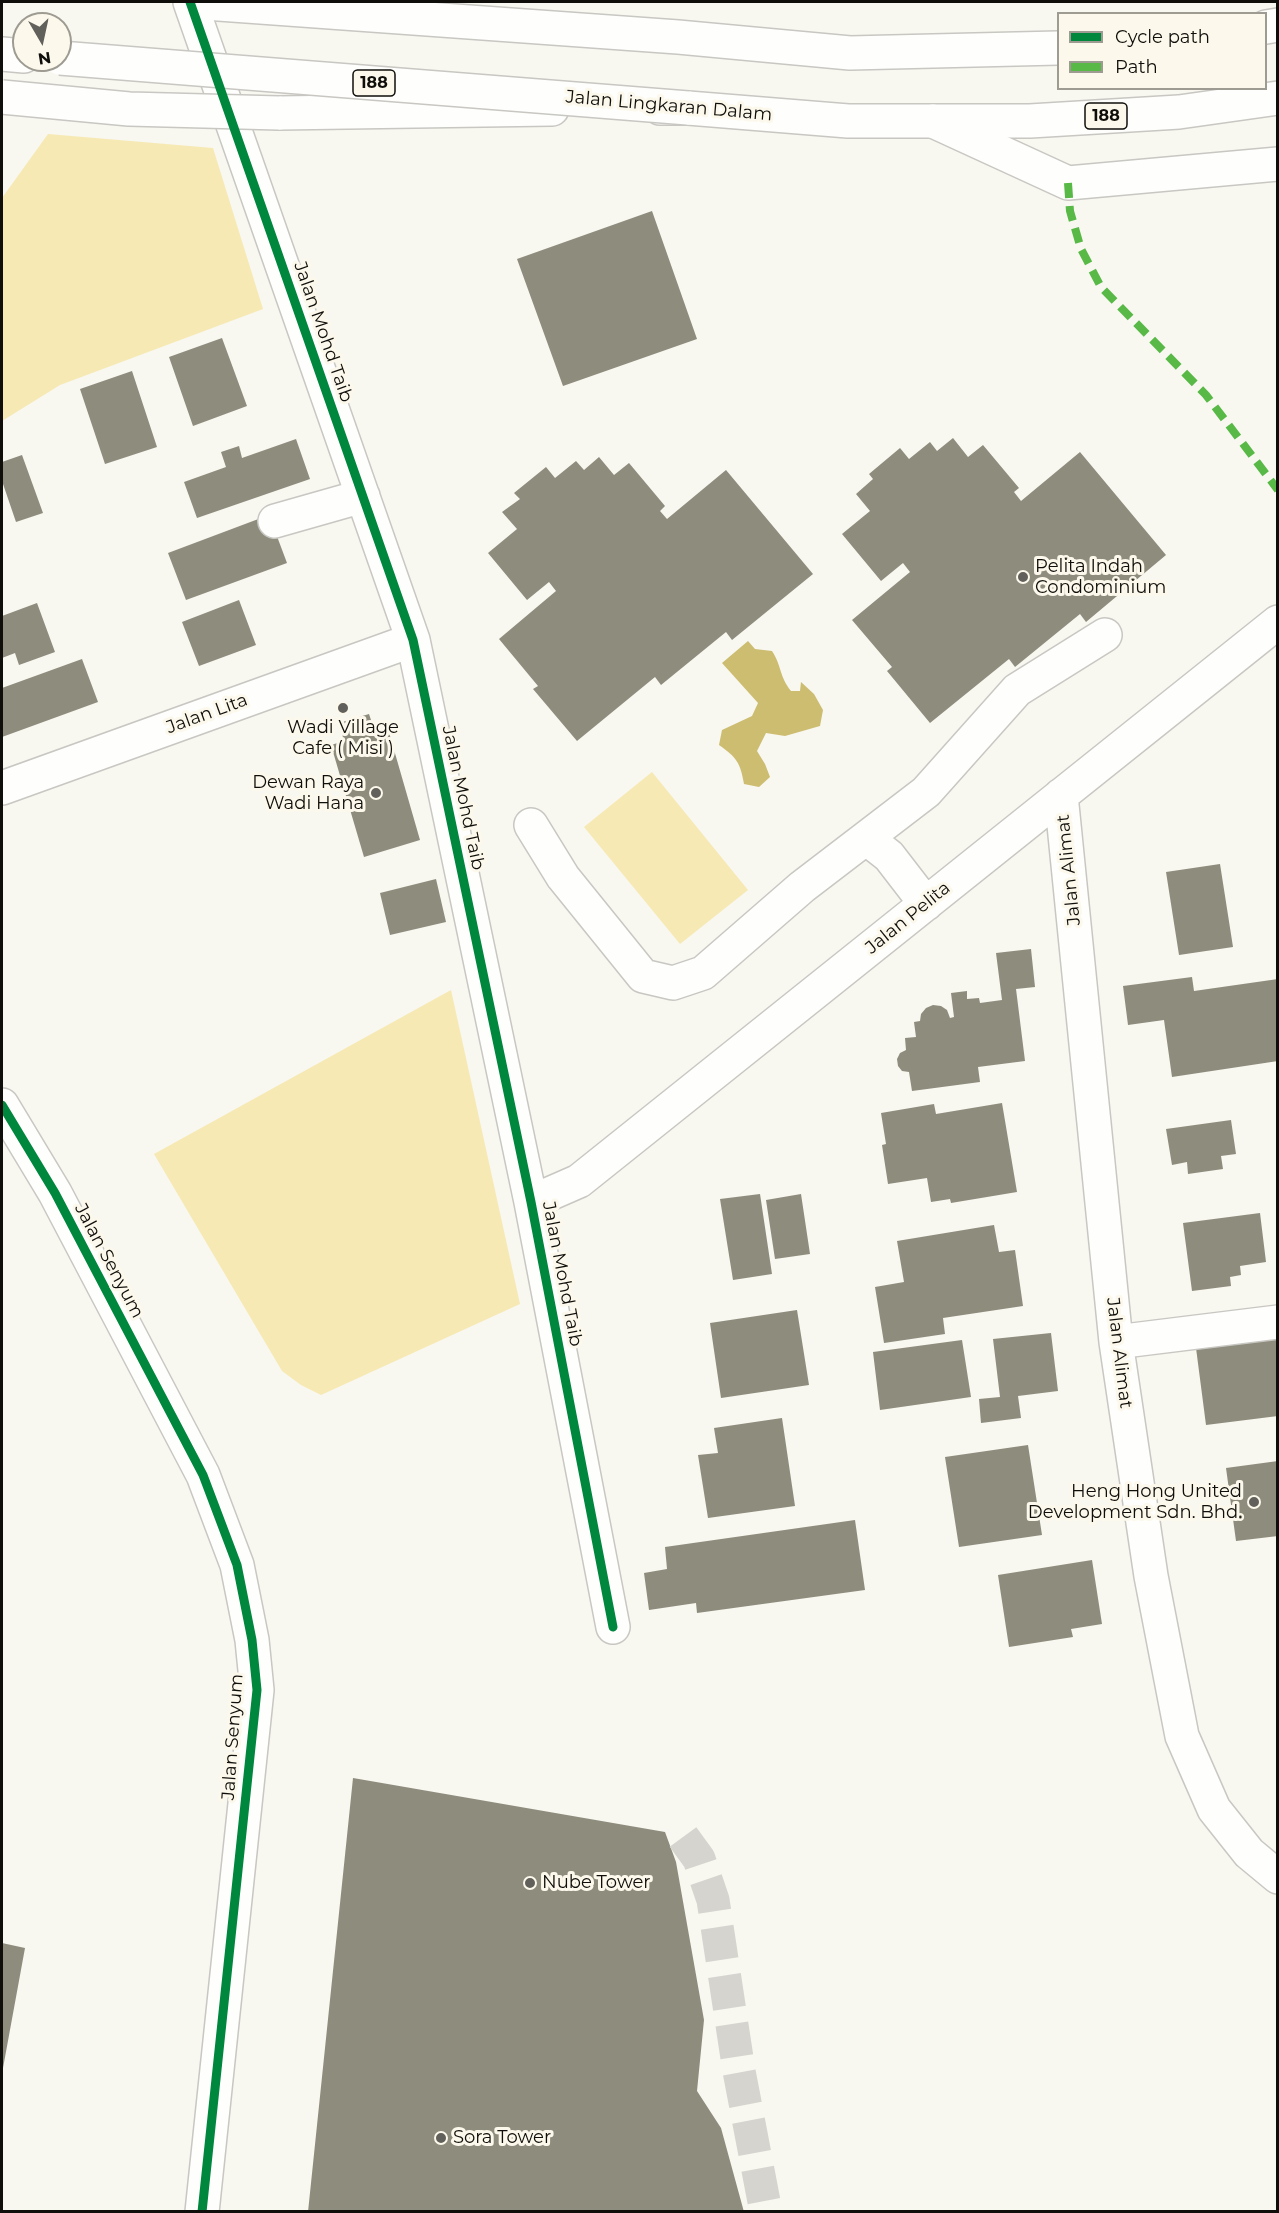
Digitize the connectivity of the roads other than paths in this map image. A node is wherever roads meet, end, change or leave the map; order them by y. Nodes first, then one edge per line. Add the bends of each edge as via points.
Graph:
1 (191, 2) edge
2 (496, 2) edge
3 (678, 37) junction
4 (1057, 48) edge
5 (72, 59) edge
6 (2, 97) edge
7 (1278, 98) edge
8 (688, 108) junction
9 (933, 121) junction
10 (1278, 164) edge
11 (363, 496) junction
12 (275, 521) dead end
13 (1278, 622) edge
14 (1105, 635) dead end
15 (413, 640) junction
16 (2, 788) edge
17 (1061, 795) junction
18 (531, 825) dead end
19 (866, 838) junction
20 (926, 904) junction
21 (2, 1105) edge
22 (531, 1202) junction
23 (1278, 1322) edge
24 (1116, 1341) junction
25 (613, 1627) dead end
26 (1278, 1877) edge
27 (202, 2211) edge

1 - 3 main road
1 - 11 main road, Jalan Mohd Taib
2 - 3 main road
3 - 4 main road via 850,53
5 - 8 main road, Jalan Lingkaran Dalam / 188, bridge
6 - 8 main road, bridge via 129,109 279,113
7 - 9 main road, Jalan Lingkaran Dalam / 188 via 1179,112 1030,121
8 - 9 main road, Jalan Lingkaran Dalam / 188 via 848,121
9 - 10 main road via 1068,183
11 - 12 main road
11 - 15 main road, Jalan Mohd Taib
13 - 17 main road, Jalan Pelita
14 - 19 main road via 1017,690 926,792
15 - 16 main road, Jalan Lita
15 - 22 main road, Jalan Mohd Taib
17 - 20 main road, Jalan Pelita
17 - 24 main road, Jalan Alimat
18 - 19 main road via 563,877 643,976 673,983 703,973 802,887
19 - 20 main road via 889,856
20 - 22 main road, Jalan Pelita via 579,1182
21 - 27 main road, Jalan Senyum via 55,1193 202,1475 237,1565 252,1640 257,1690
22 - 25 main road, Jalan Mohd Taib
23 - 24 main road
24 - 26 main road, Jalan Alimat via 1150,1576 1182,1736 1214,1809 1250,1853

